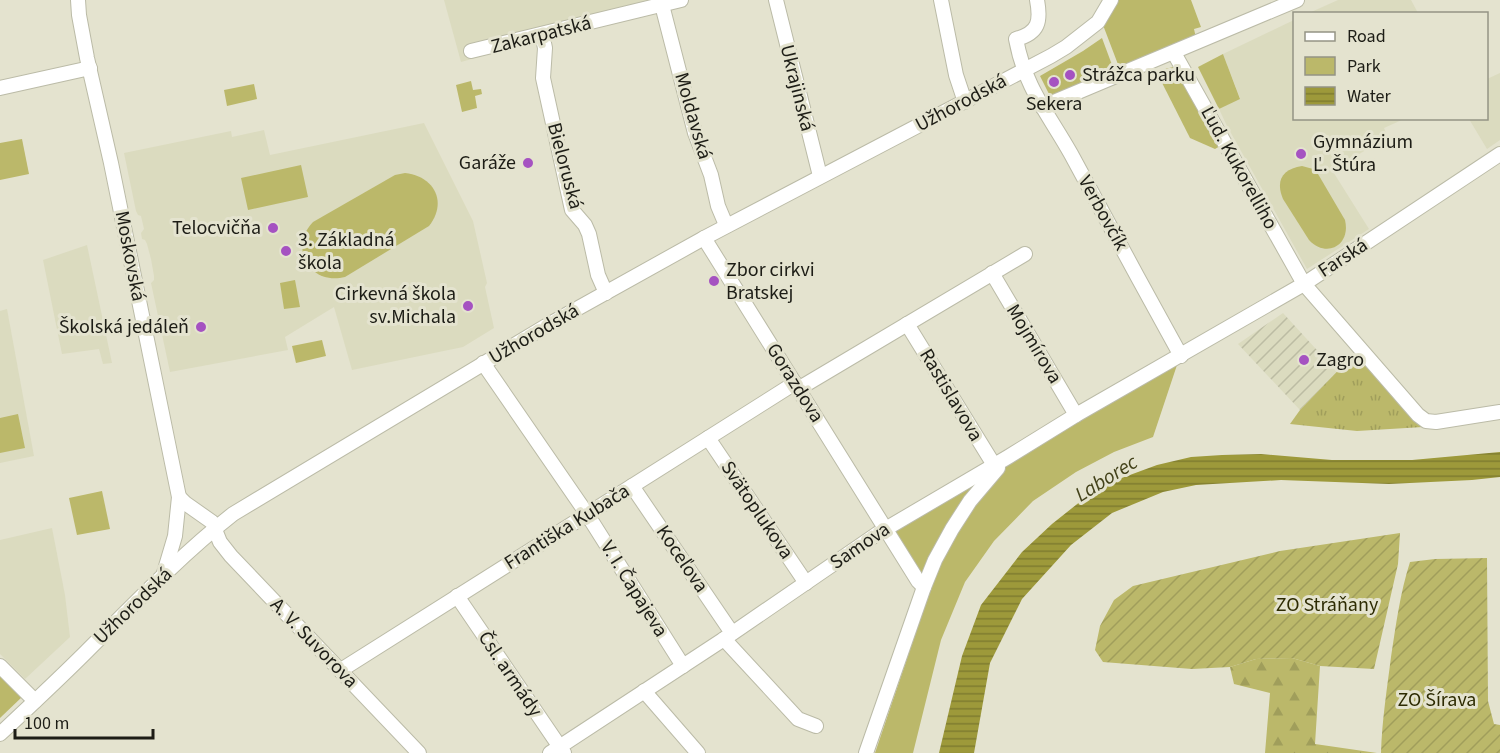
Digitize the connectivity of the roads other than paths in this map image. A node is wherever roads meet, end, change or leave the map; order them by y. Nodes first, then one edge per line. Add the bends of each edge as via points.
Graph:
1 (72, 0) edge
2 (78, 0) edge
3 (681, 0) edge
4 (776, 0) edge
5 (941, 0) edge
6 (1037, 0) edge
7 (1111, 0) edge
8 (1297, 0) edge
9 (662, 5) junction
10 (79, 15) junction
11 (542, 34) junction
12 (471, 51) dead end
13 (1174, 53) junction
14 (90, 68) junction
15 (1024, 70) junction
16 (0, 88) edge
17 (965, 102) junction
18 (1042, 107) junction
19 (1500, 154) edge
20 (820, 176) junction
21 (726, 225) junction
22 (704, 238) junction
23 (1025, 254) dead end
24 (993, 273) junction
25 (1304, 284) junction
26 (606, 293) junction
27 (908, 324) junction
28 (1181, 356) junction
29 (483, 363) junction
30 (796, 386) junction
31 (1500, 412) edge
32 (1076, 415) junction
33 (708, 438) junction
34 (1008, 457) junction
35 (994, 465) junction
36 (632, 486) junction
37 (179, 497) junction
38 (587, 514) junction
39 (215, 528) junction
40 (886, 528) junction
41 (163, 575) junction
42 (806, 583) junction
43 (924, 587) junction
44 (457, 596) junction
45 (728, 636) junction
46 (0, 666) edge
47 (683, 666) junction
48 (341, 670) junction
49 (644, 692) junction
50 (35, 701) junction
51 (816, 726) dead end
52 (0, 734) edge
53 (558, 751) edge
54 (419, 753) edge
55 (698, 753) edge
56 (866, 753) edge

1 - 10 street
2 - 10 street
3 - 9 street, Zakarpatská
4 - 20 street, Ukrajinská
5 - 17 street
6 - 15 street, Verbovčík via 1038,24 1027,36 1016,39
7 - 15 street, Užhorodská via 1088,32
8 - 13 street
9 - 11 street, Zakarpatská
9 - 21 street, Moldavská via 695,133
10 - 14 street, Moskovská
11 - 12 street, Zakarpatská
11 - 26 street, Bieloruská via 543,78 572,210 589,234
13 - 18 street
13 - 25 street, Ľud. Kukorelliho
14 - 16 street
14 - 37 street, Moskovská
15 - 17 street, Užhorodská
15 - 18 street, Verbovčík
17 - 20 street, Užhorodská
18 - 28 street, Verbovčík
19 - 25 street, Farská
20 - 21 street, Užhorodská
21 - 22 street, Užhorodská
22 - 26 street, Užhorodská
22 - 30 street, Gorazdova
23 - 24 street, Františka Kubača
24 - 27 street, Františka Kubača
24 - 32 street, Mojmírova
25 - 28 street, Farská
25 - 31 street, Ľud. Kukorelliho via 1426,421
26 - 29 street, Užhorodská
27 - 30 street, Františka Kubača
27 - 35 street, Rastislavova
28 - 32 street, Samova
29 - 38 street, V. I. Čapajeva
29 - 39 street, Užhorodská
30 - 33 street, Františka Kubača
30 - 40 street, Gorazdova
32 - 34 street, Samova
33 - 36 street, Františka Kubača
33 - 42 street, Svätoplukova
34 - 35 street, Samova
34 - 43 street via 970,501 935,560
35 - 40 street, Samova
36 - 38 street, Františka Kubača
36 - 45 street, Koceľova
37 - 39 street
37 - 41 street, Moskovská via 175,536
38 - 44 street, Františka Kubača
38 - 47 street, V. I. Čapajeva
39 - 41 street, Užhorodská
39 - 48 street, A. V. Suvorova via 231,556
40 - 42 street, Samova
40 - 43 street, Gorazdova
41 - 50 street, Užhorodská
42 - 45 street, Samova
43 - 56 street
44 - 48 street, Františka Kubača
44 - 53 street, Čsl. armády
45 - 47 street, Samova
45 - 51 street, Koceľova via 798,719
46 - 50 street
47 - 49 street, Samova
48 - 54 street, A. V. Suvorova
49 - 53 street, Samova
49 - 55 street
50 - 52 street, Užhorodská

